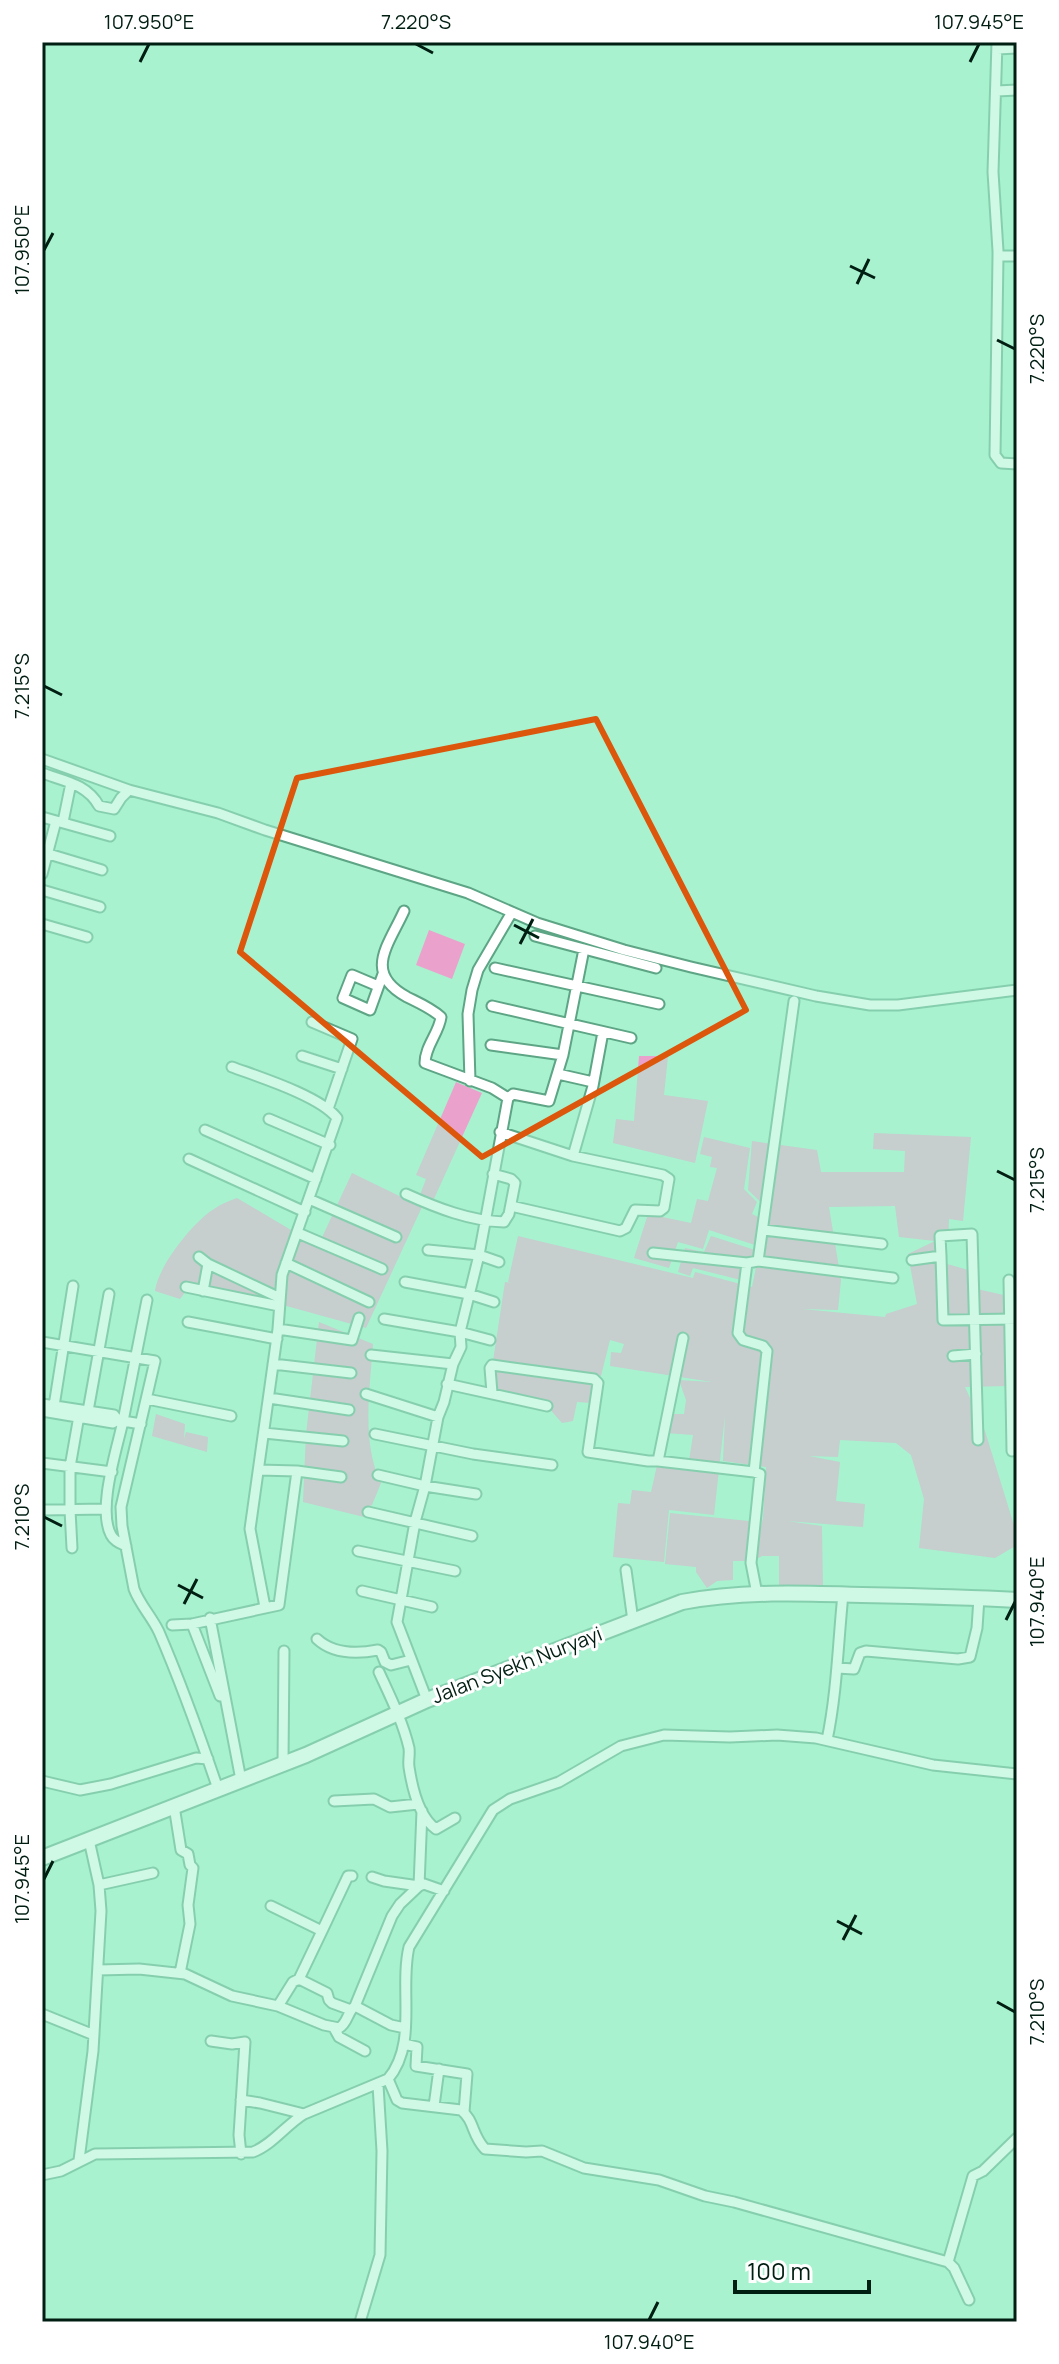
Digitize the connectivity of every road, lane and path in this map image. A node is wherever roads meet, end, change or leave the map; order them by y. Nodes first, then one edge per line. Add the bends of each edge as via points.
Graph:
1 (997, 46) edge
2 (1017, 48) edge
3 (1017, 90) edge
4 (997, 91) junction
5 (998, 256) junction
6 (1017, 256) edge
7 (1017, 464) edge
8 (42, 759) edge
9 (42, 773) edge
10 (71, 783) junction
11 (129, 790) junction
12 (42, 817) edge
13 (59, 822) junction
14 (110, 836) dead end
15 (45, 853) edge
16 (102, 870) dead end
17 (42, 874) edge
18 (42, 890) edge
19 (100, 907) dead end
20 (404, 911) dead end
21 (512, 912) junction
22 (42, 924) edge
23 (535, 936) dead end
24 (87, 937) dead end
25 (584, 949) junction
26 (495, 968) dead end
27 (656, 968) dead end
28 (383, 974) junction
29 (576, 984) junction
30 (378, 986) dead end
31 (1017, 990) edge
32 (794, 1001) dead end
33 (659, 1004) dead end
34 (492, 1006) dead end
35 (312, 1022) dead end
36 (569, 1024) junction
37 (603, 1032) junction
38 (631, 1038) dead end
39 (491, 1045) dead end
40 (563, 1055) junction
41 (302, 1056) dead end
42 (232, 1067) dead end
43 (342, 1069) junction
44 (558, 1074) junction
45 (470, 1081) junction
46 (593, 1082) junction
47 (508, 1098) junction
48 (328, 1109) junction
49 (269, 1119) dead end
50 (205, 1130) dead end
51 (500, 1132) junction
52 (330, 1145) junction
53 (573, 1156) junction
54 (189, 1159) dead end
55 (493, 1174) junction
56 (316, 1179) junction
57 (406, 1194) dead end
58 (309, 1199) junction
59 (511, 1206) junction
60 (305, 1212) junction
61 (485, 1219) junction
62 (764, 1230) junction
63 (298, 1233) junction
64 (396, 1237) dead end
65 (882, 1244) dead end
66 (428, 1250) dead end
67 (653, 1253) dead end
68 (479, 1255) junction
69 (941, 1256) junction
70 (199, 1257) dead end
71 (912, 1260) dead end
72 (758, 1261) junction
73 (499, 1262) dead end
74 (286, 1263) junction
75 (747, 1263) junction
76 (208, 1264) junction
77 (382, 1269) dead end
78 (893, 1278) dead end
79 (1009, 1280) dead end
80 (405, 1282) dead end
81 (73, 1286) dead end
82 (186, 1287) dead end
83 (203, 1291) junction
84 (109, 1294) dead end
85 (469, 1294) junction
86 (147, 1300) dead end
87 (279, 1302) junction
88 (369, 1302) dead end
89 (494, 1302) dead end
90 (359, 1318) dead end
91 (384, 1319) dead end
92 (1014, 1319) edge
93 (975, 1320) junction
94 (188, 1322) dead end
95 (460, 1332) junction
96 (278, 1334) junction
97 (683, 1338) dead end
98 (490, 1340) dead end
99 (42, 1342) edge
100 (64, 1345) junction
101 (100, 1351) junction
102 (976, 1354) junction
103 (371, 1355) dead end
104 (953, 1356) dead end
105 (136, 1357) junction
106 (273, 1364) junction
107 (453, 1364) junction
108 (351, 1373) dead end
109 (447, 1384) junction
110 (492, 1393) junction
111 (366, 1394) dead end
112 (269, 1398) junction
113 (147, 1399) junction
114 (42, 1404) edge
115 (54, 1406) junction
116 (547, 1406) dead end
117 (349, 1410) dead end
118 (42, 1411) edge
119 (82, 1412) junction
120 (231, 1416) dead end
121 (438, 1417) junction
122 (121, 1420) junction
123 (141, 1424) junction
124 (264, 1433) junction
125 (375, 1434) dead end
126 (978, 1440) dead end
127 (343, 1441) dead end
128 (432, 1446) junction
129 (1012, 1451) dead end
130 (658, 1461) junction
131 (42, 1463) edge
132 (552, 1465) dead end
133 (70, 1467) junction
134 (259, 1470) junction
135 (297, 1471) junction
136 (112, 1472) junction
137 (754, 1472) junction
138 (378, 1475) dead end
139 (341, 1477) dead end
140 (425, 1486) junction
141 (476, 1494) dead end
142 (106, 1509) junction
143 (42, 1510) edge
144 (70, 1510) junction
145 (368, 1512) dead end
146 (415, 1522) junction
147 (472, 1536) dead end
148 (126, 1546) junction
149 (72, 1548) dead end
150 (358, 1551) dead end
151 (408, 1561) junction
152 (626, 1570) dead end
153 (455, 1571) dead end
154 (362, 1591) dead end
155 (757, 1594) junction
156 (843, 1594) junction
157 (979, 1598) junction
158 (401, 1599) junction
159 (1017, 1600) edge
160 (265, 1607) junction
161 (432, 1607) dead end
162 (210, 1618) junction
163 (633, 1621) junction
164 (192, 1624) junction
165 (172, 1625) dead end
166 (317, 1639) dead end
167 (284, 1651) dead end
168 (411, 1660) junction
169 (837, 1668) junction
170 (379, 1672) dead end
171 (427, 1700) junction
172 (397, 1712) junction
173 (229, 1718) junction
174 (828, 1737) junction
175 (208, 1759) junction
176 (283, 1763) junction
177 (1017, 1774) edge
178 (241, 1780) junction
179 (42, 1781) edge
180 (218, 1789) junction
181 (334, 1801) dead end
182 (174, 1806) junction
183 (420, 1808) junction
184 (455, 1818) dead end
185 (89, 1840) junction
186 (42, 1858) edge
187 (153, 1873) dead end
188 (352, 1876) dead end
189 (372, 1877) dead end
190 (99, 1885) junction
191 (419, 1886) junction
192 (441, 1889) junction
193 (271, 1906) dead end
194 (322, 1931) junction
195 (98, 1970) junction
196 (180, 1973) junction
197 (299, 1979) junction
198 (278, 2006) junction
199 (353, 2008) junction
200 (42, 2014) edge
201 (334, 2028) junction
202 (405, 2028) junction
203 (94, 2035) junction
204 (211, 2041) dead end
205 (404, 2044) junction
206 (365, 2051) dead end
207 (439, 2069) junction
208 (388, 2079) junction
209 (378, 2085) junction
210 (241, 2100) junction
211 (434, 2106) junction
212 (464, 2112) junction
213 (304, 2114) junction
214 (1017, 2138) edge
215 (80, 2154) junction
216 (241, 2154) junction
217 (42, 2175) edge
218 (948, 2262) junction
219 (969, 2300) dead end
220 (360, 2322) edge

1 - 2 street
1 - 4 street
3 - 4 street
4 - 5 street via 993,172
5 - 6 street
5 - 7 street via 995,455 1001,463
8 - 11 street
9 - 10 street
10 - 11 street via 108,809 114,809
10 - 13 street
11 - 21 street via 244,821
12 - 13 street
13 - 14 street
13 - 15 street
15 - 16 street
15 - 17 street
18 - 19 street
20 - 28 street via 381,962
21 - 31 street via 664,960 870,1005
21 - 45 street via 472,990
22 - 24 street
23 - 25 street
25 - 27 street
25 - 29 street
26 - 29 street
28 - 30 street
28 - 45 street via 396,991 441,1017 425,1063
29 - 33 street
29 - 36 street
32 - 62 street
34 - 36 street
35 - 43 street via 352,1039
36 - 37 street
36 - 40 street
37 - 38 street
37 - 46 street
39 - 40 street
40 - 44 street
41 - 43 street
42 - 48 street
43 - 48 street
44 - 46 street
44 - 47 street via 549,1101 513,1094
45 - 47 street
46 - 53 street
47 - 51 street
48 - 52 street via 337,1118
49 - 52 street
50 - 56 street
51 - 53 street
51 - 55 street
52 - 56 street
53 - 59 street via 668,1177 664,1208 635,1210 620,1231
54 - 60 street
55 - 59 street via 515,1181
55 - 61 street
56 - 58 street
57 - 61 street
58 - 60 street
58 - 64 street
59 - 61 street via 506,1221
60 - 63 street
61 - 68 street
62 - 65 street
62 - 72 street
63 - 74 street
63 - 77 street
66 - 68 street
67 - 75 street
68 - 73 street
68 - 85 street
69 - 71 street
69 - 93 street via 943,1320
69 - 93 street via 940,1236 972,1234
70 - 76 street
72 - 75 street
72 - 78 street
74 - 87 street
74 - 88 street
75 - 137 street via 738,1333 767,1351
76 - 83 street
76 - 87 street
79 - 92 street
80 - 85 street
81 - 100 street
82 - 83 street
83 - 87 street
84 - 101 street
85 - 89 street
85 - 95 street
86 - 105 street
87 - 96 street
90 - 96 street via 352,1340
91 - 95 street
92 - 93 street
92 - 129 street
93 - 102 street
94 - 96 street
95 - 98 street
95 - 107 street via 461,1347
96 - 106 street
97 - 130 street
99 - 100 street
100 - 101 street
100 - 115 street
101 - 105 street
101 - 119 street
102 - 104 street
102 - 126 street
103 - 107 street
105 - 113 street via 155,1361
105 - 122 street
106 - 108 street
106 - 112 street
107 - 109 street
109 - 110 street
109 - 121 street
110 - 116 street
110 - 130 street via 492,1365 594,1379 598,1383 588,1452
111 - 121 street
112 - 117 street
112 - 124 street
113 - 120 street
113 - 123 street
114 - 115 street
115 - 119 street
118 - 119 street
119 - 122 street via 113,1423
119 - 133 street
121 - 128 street
122 - 123 street
122 - 136 street
123 - 148 street via 121,1507
124 - 127 street
124 - 134 street
125 - 128 street
128 - 132 street
128 - 140 street
130 - 137 street
131 - 133 street
133 - 136 street
133 - 144 street
134 - 135 street
134 - 160 street via 250,1529
135 - 139 street
135 - 160 street via 279,1605
136 - 142 street
137 - 155 street via 760,1474 751,1563
138 - 140 street
140 - 141 street
140 - 146 street
142 - 144 street
142 - 148 street via 110,1533
143 - 144 street
144 - 149 street
145 - 146 street
146 - 147 street
146 - 151 street
148 - 175 street via 137,1599 157,1627
150 - 151 street
151 - 153 street
151 - 158 street
152 - 163 street
154 - 158 street
155 - 156 main road, Jalan Syekh Nuryayi
155 - 163 main road, Jalan Syekh Nuryayi via 682,1602
156 - 157 main road, Jalan Syekh Nuryayi
156 - 169 street
157 - 159 main road, Jalan Syekh Nuryayi
157 - 169 street via 970,1657 866,1651 854,1669
158 - 161 street
158 - 168 street via 397,1626
160 - 162 street
162 - 164 street
162 - 173 street
163 - 171 main road, Jalan Syekh Nuryayi
164 - 165 street
164 - 173 street
166 - 168 street via 336,1650 381,1652 391,1665
167 - 176 street
168 - 171 street
169 - 174 street
170 - 172 street
171 - 172 main road, Jalan Syekh Nuryayi
172 - 176 main road, Jalan Syekh Nuryayi
172 - 183 street
173 - 178 street
174 - 177 street via 933,1765
174 - 192 street via 664,1735 621,1746 559,1782 493,1810
175 - 179 street via 80,1790
175 - 180 street
176 - 178 main road, Jalan Syekh Nuryayi
178 - 180 main road, Jalan Syekh Nuryayi
180 - 182 main road, Jalan Syekh Nuryayi
181 - 183 street via 374,1799 390,1807
182 - 185 main road, Jalan Syekh Nuryayi
182 - 196 street via 181,1850 193,1868
183 - 184 street via 436,1829
183 - 191 street
185 - 186 main road, Jalan Syekh Nuryayi
185 - 190 street
187 - 190 street
188 - 194 street
189 - 191 street
190 - 195 street
191 - 192 street
191 - 199 street via 392,1916
192 - 202 street via 409,1947
193 - 194 street
194 - 197 street
195 - 196 street
195 - 203 street
196 - 198 street via 232,1996
197 - 198 street
197 - 199 street via 327,1993 332,2003
198 - 201 street
199 - 201 street via 343,2026
199 - 202 street
200 - 203 street
201 - 206 street via 339,2037
202 - 205 street
203 - 215 street
204 - 210 street via 245,2042
205 - 207 street via 417,2047 416,2066
205 - 208 street
207 - 211 street
207 - 212 street via 467,2075
208 - 209 street
208 - 211 street via 398,2101
209 - 213 street
209 - 220 street via 380,2255
210 - 213 street
210 - 216 street
211 - 212 street
212 - 218 street via 486,2149 542,2151 584,2168 660,2181
213 - 216 street via 260,2150
214 - 218 street via 973,2176
215 - 216 street
215 - 217 street via 61,2171
218 - 219 street

